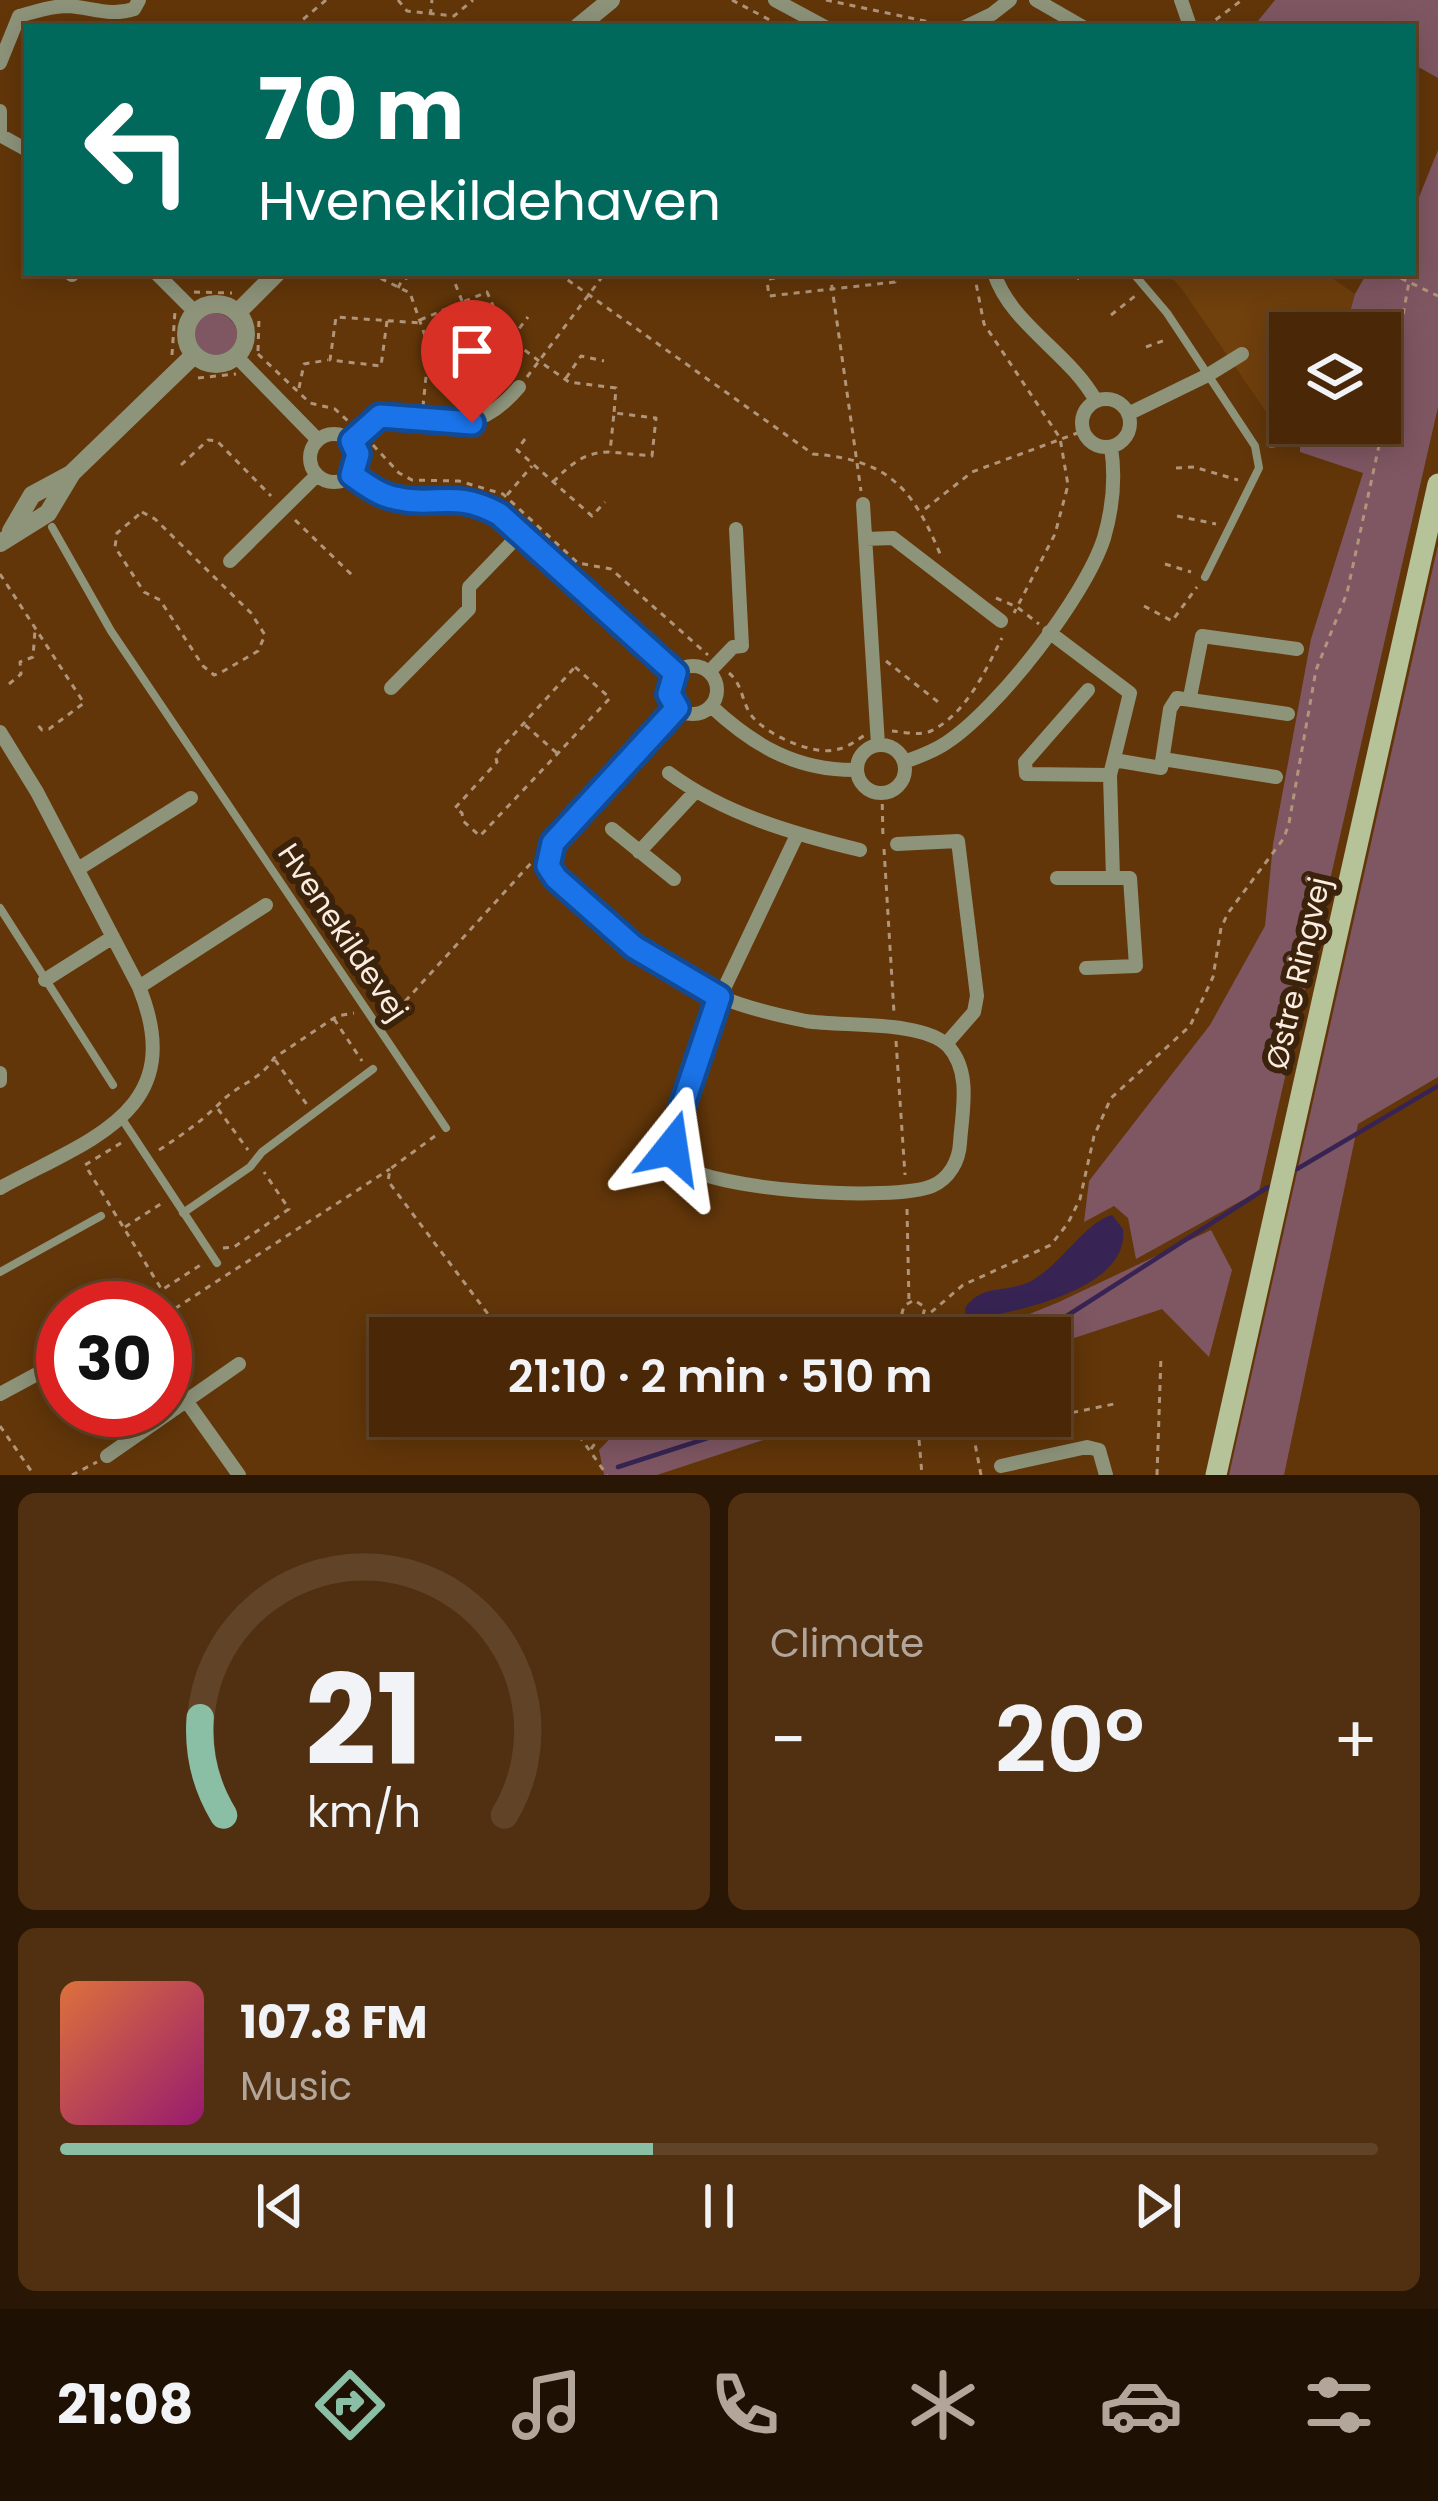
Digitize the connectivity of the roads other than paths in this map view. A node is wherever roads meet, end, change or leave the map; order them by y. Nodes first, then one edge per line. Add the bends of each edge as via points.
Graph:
1 (139, 0) edge
2 (611, 0) edge
3 (775, 0) edge
4 (1010, 0) edge
5 (1036, 0) edge
6 (52, 3) edge
7 (582, 24) edge
8 (819, 24) edge
9 (971, 24) edge
10 (1078, 24) edge
11 (4, 42) edge
12 (0, 63) edge
13 (0, 111) edge
14 (0, 134) edge
15 (159, 276) edge
16 (274, 276) edge
17 (996, 276) edge
18 (1136, 276) edge
19 (189, 307) junction
20 (237, 313) junction
21 (1242, 354) dead end
22 (194, 355) junction
23 (241, 362) junction
24 (1208, 375) junction
25 (519, 387) road end
26 (1096, 401) junction
27 (1128, 414) junction
28 (357, 437) junction
29 (318, 440) junction
30 (1111, 447) junction
31 (317, 475) junction
32 (352, 475) junction
33 (1438, 484) edge
34 (863, 504) road end
35 (52, 527) dead end
36 (736, 530) dead end
37 (521, 532) junction
38 (865, 539) junction
39 (4, 540) edge
40 (230, 561) dead end
41 (1205, 577) road end
42 (1001, 621) dead end
43 (1049, 632) junction
44 (1297, 650) dead end
45 (714, 668) junction
46 (675, 673) junction
47 (391, 688) dead end
48 (1088, 690) dead end
49 (1190, 697) junction
50 (711, 706) junction
51 (677, 708) junction
52 (1288, 714) dead end
53 (0, 732) edge
54 (878, 738) junction
55 (1163, 759) junction
56 (904, 762) junction
57 (1112, 768) junction
58 (857, 770) junction
59 (669, 773) dead end
60 (1276, 777) dead end
61 (694, 792) junction
62 (191, 798) dead end
63 (612, 829) dead end
64 (797, 835) junction
65 (890, 845) road end
66 (860, 850) dead end
67 (639, 852) junction
68 (78, 869) junction
69 (1058, 878) dead end
70 (1113, 878) junction
71 (674, 879) dead end
72 (266, 905) dead end
73 (0, 908) edge
74 (113, 937) junction
75 (1103, 947) dead end
76 (1086, 968) dead end
77 (1104, 968) junction
78 (45, 980) junction
79 (139, 987) junction
80 (719, 997) junction
81 (946, 1044) junction
82 (371, 1071) road end
83 (113, 1085) dead end
84 (122, 1119) junction
85 (446, 1128) road end
86 (0, 1189) edge
87 (183, 1213) junction
88 (101, 1216) dead end
89 (213, 1256) road end
90 (0, 1271) edge
91 (239, 1364) dead end
92 (36, 1375) edge
93 (0, 1394) edge
94 (192, 1397) edge
95 (192, 1409) edge
96 (134, 1437) edge
97 (107, 1456) road end
98 (1001, 1466) dead end
99 (239, 1475) edge
100 (1106, 1475) edge
101 (1216, 1475) edge

1 - 6 street via 114,15
2 - 7 street
3 - 8 street
4 - 9 street
5 - 10 street
6 - 11 street via 19,16
11 - 12 street
13 - 14 street
15 - 19 street
16 - 20 street
17 - 26 street
18 - 24 lane
19 - 20 street
19 - 22 street via 186,338
20 - 23 street via 246,330
21 - 24 street
22 - 23 street via 210,364
22 - 39 street via 72,473 48,512
23 - 29 street
24 - 27 street
24 - 41 lane via 1256,446 1259,468
25 - 28 street via 487,418 455,424 380,416
26 - 27 street via 1115,400
26 - 30 street via 1083,414 1083,431
27 - 30 street via 1127,435
28 - 29 street
28 - 32 street
29 - 31 street via 310,461
30 - 43 street via 1115,476 1102,544
31 - 32 street via 331,482
31 - 40 street
32 - 37 street via 392,498 477,502
33 - 101 main road, Østre Ringvej
34 - 38 street
35 - 85 lane, Hvenekildevej via 111,631
36 - 45 street via 742,646
37 - 46 street
37 - 47 street via 470,587 469,609
38 - 42 street via 893,538
38 - 54 street
43 - 56 street via 968,726
43 - 57 street via 1130,693
44 - 49 street via 1202,636
45 - 46 street
45 - 50 street
46 - 51 street via 669,694
48 - 57 street via 1024,762 1026,774
49 - 52 street
49 - 55 street via 1170,709
50 - 51 street via 691,714
50 - 58 street via 779,757
51 - 80 street via 553,843 548,860 556,878 634,947
53 - 68 street
54 - 56 street
54 - 58 street
55 - 57 street via 1161,768
55 - 60 street
56 - 58 street via 900,782 882,792 863,784
57 - 70 street
59 - 61 street
61 - 64 street
61 - 67 street
62 - 68 street
63 - 67 street
64 - 66 street
64 - 80 street
65 - 81 street via 915,852 958,841 977,996 974,1012
67 - 71 street
68 - 74 street
69 - 70 street
70 - 77 street via 1130,878 1136,966
72 - 79 street
73 - 78 lane
74 - 78 street
74 - 79 street
75 - 77 street
76 - 77 street
78 - 83 lane
79 - 84 street via 154,1052 148,1079
80 - 81 street via 810,1021 923,1031
80 - 81 street via 672,1148 678,1161 712,1176 798,1192 932,1186 960,1154 964,1085
82 - 87 lane
84 - 86 street
84 - 87 lane
87 - 89 lane
88 - 90 lane
91 - 94 street
92 - 93 street
95 - 99 street
96 - 97 street
98 - 100 street via 1087,1447 1099,1450

